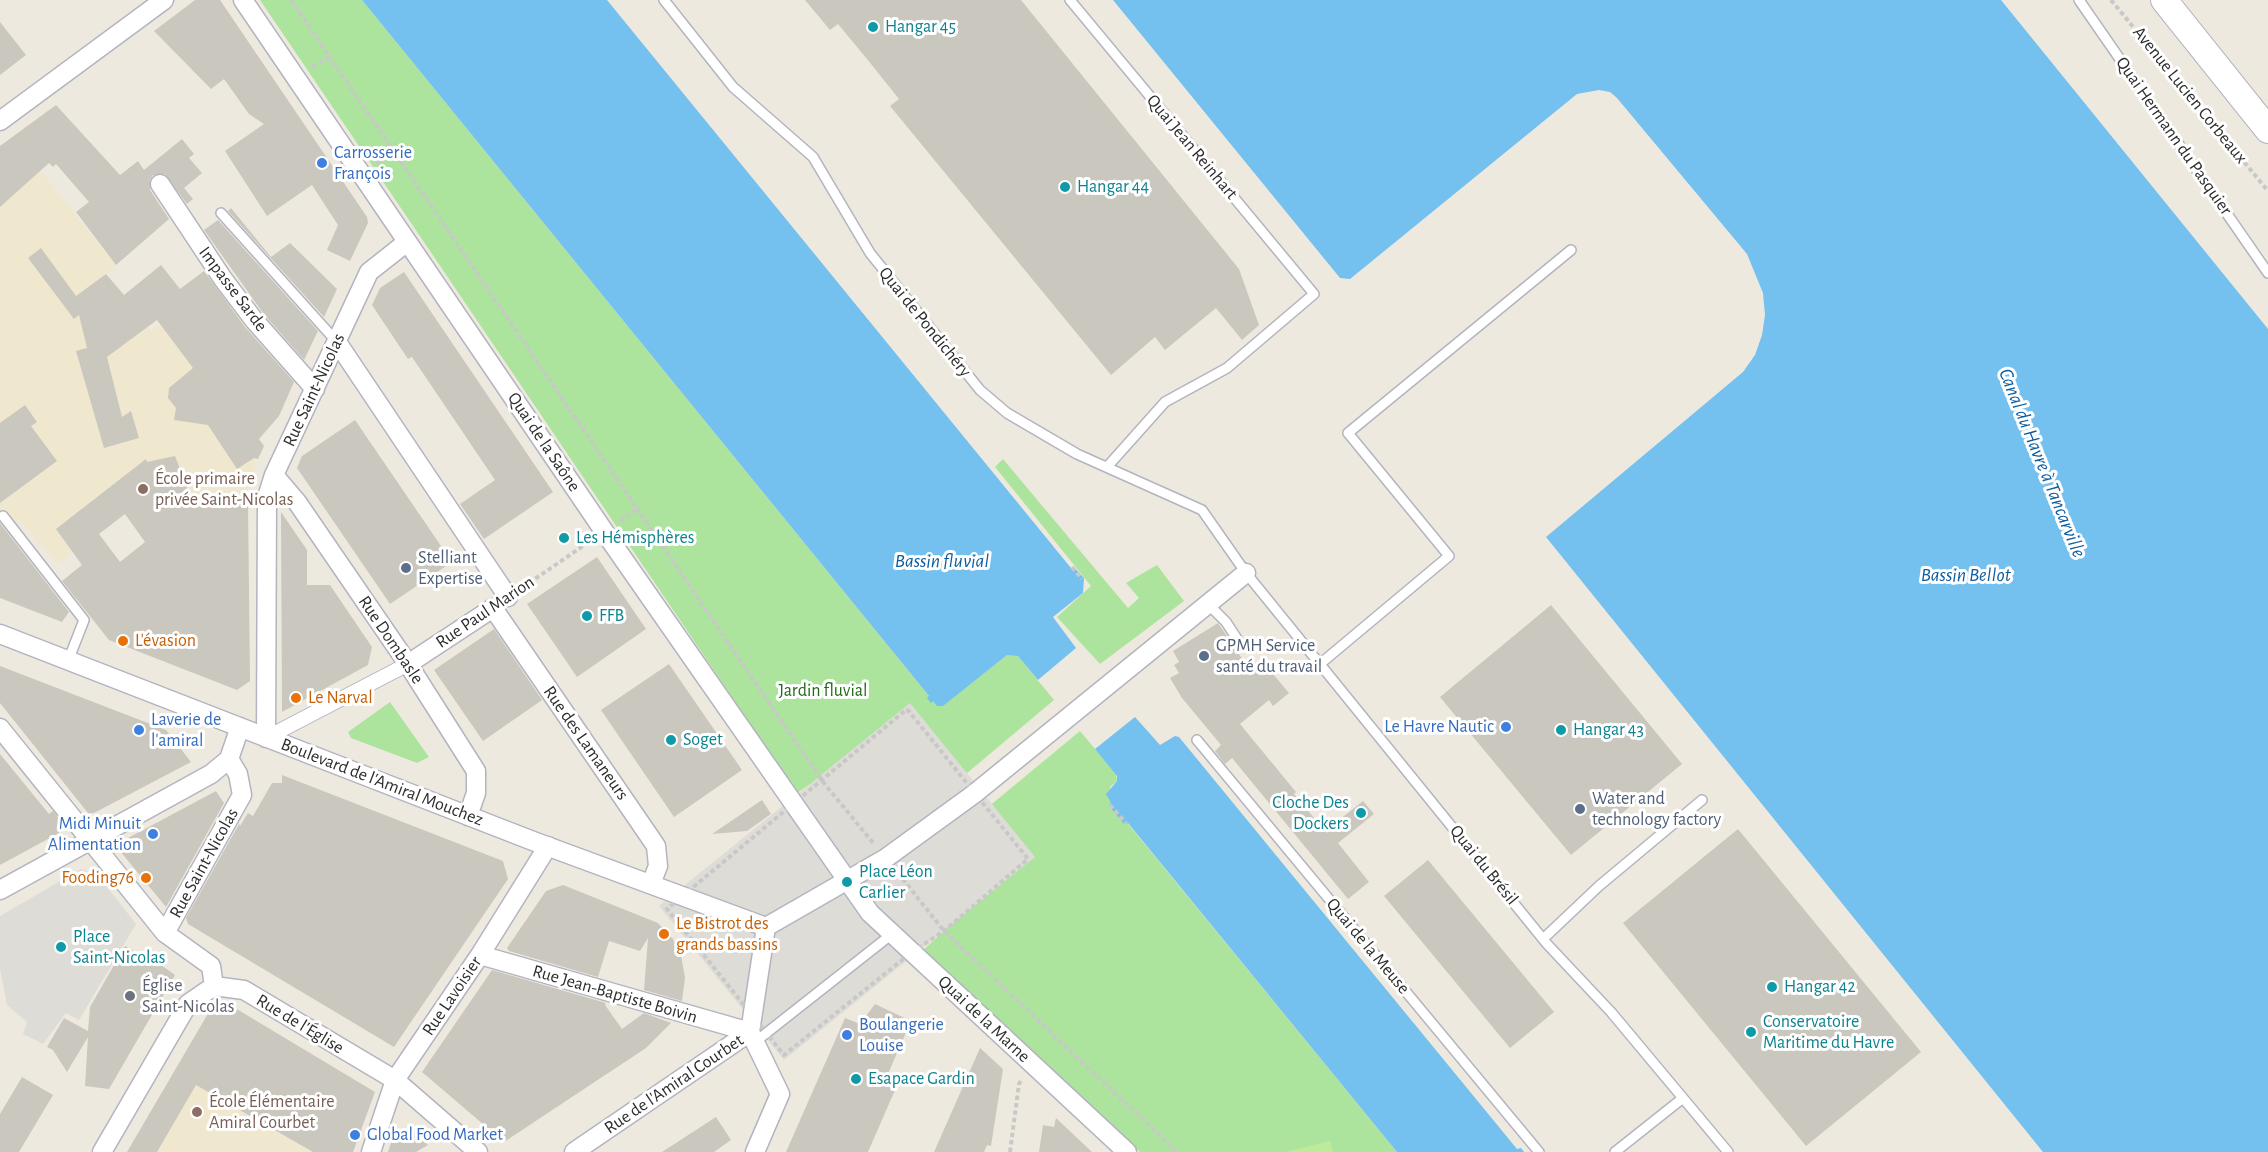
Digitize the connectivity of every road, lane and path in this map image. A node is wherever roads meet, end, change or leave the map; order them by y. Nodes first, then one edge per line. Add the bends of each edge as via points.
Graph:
1 (164, 0) edge
2 (243, 0) edge
3 (291, 0) edge
4 (664, 0) edge
5 (1070, 0) edge
6 (2079, 0) edge
7 (2111, 0) edge
8 (2164, 0) edge
9 (0, 121) edge
10 (2268, 130) edge
11 (160, 184) dead end
12 (2268, 191) edge
13 (221, 213) dead end
14 (407, 242) junction
15 (1571, 250) dead end
16 (2268, 273) edge
17 (337, 342) junction
18 (315, 389) junction
19 (1107, 467) junction
20 (274, 475) junction
21 (3, 516) dead end
22 (604, 531) junction
23 (1072, 567) dead end
24 (1246, 573) junction
25 (1082, 579) dead end
26 (501, 602) junction
27 (1207, 603) junction
28 (0, 634) edge
29 (1241, 645) dead end
30 (68, 661) junction
31 (408, 664) junction
32 (1320, 664) junction
33 (240, 727) junction
34 (0, 728) edge
35 (266, 738) junction
36 (1197, 740) dead end
37 (229, 759) junction
38 (1702, 800) dead end
39 (1110, 805) dead end
40 (468, 816) junction
41 (1126, 823) dead end
42 (89, 839) junction
43 (548, 846) junction
44 (886, 858) junction
45 (846, 882) junction
46 (651, 884) junction
47 (0, 890) edge
48 (766, 927) junction
49 (165, 933) junction
50 (892, 934) junction
51 (1543, 939) junction
52 (480, 955) junction
53 (214, 986) junction
54 (752, 1037) junction
55 (1033, 1064) junction
56 (394, 1080) junction
57 (1683, 1098) junction
58 (102, 1152) edge
59 (371, 1152) edge
60 (478, 1152) edge
61 (574, 1152) edge
62 (755, 1152) edge
63 (1010, 1152) edge
64 (1127, 1152) edge
65 (1177, 1152) edge
66 (1539, 1152) edge
67 (1615, 1152) edge
68 (1728, 1152) edge

1 - 9 street
2 - 14 street, Quai de la Saône
3 - 44 path via 823,782
4 - 19 lane, Quai de Pondichéry via 733,87 813,157 870,253 980,390 1038,433
5 - 19 lane, Quai Jean Reinhart via 1314,294 1227,368 1165,402
6 - 16 lane, Quai Hermann du Pasquier
7 - 12 path, Avenue Lucien Corbeaux
8 - 10 main road
11 - 18 street, Impasse Sarde via 223,279
13 - 17 lane
14 - 17 street, Rue Saint-Nicolas via 369,272
14 - 22 street, Quai de la Saône
15 - 32 lane via 1348,433 1449,556
17 - 18 street, Rue Saint-Nicolas
17 - 26 street, Rue des Lamaneurs
18 - 20 street, Rue Saint-Nicolas
19 - 24 lane, Quai de Pondichéry via 1202,510
20 - 31 street, Rue Dombasle via 297,502
20 - 35 street, Rue Saint-Nicolas via 267,496
21 - 30 lane via 84,620
22 - 26 path, Rue Paul Marion
22 - 45 street, Quai de la Saône
23 - 25 path
24 - 27 street
24 - 32 lane, Quai du Brésil
26 - 31 street, Rue Paul Marion
26 - 46 street, Rue des Lamaneurs via 656,846 658,866
27 - 29 lane
27 - 44 street via 974,794
28 - 30 street, Boulevard de l'Amiral Mouchez
30 - 33 street, Boulevard de l'Amiral Mouchez
31 - 35 street, Rue Paul Marion
31 - 40 street, Rue Dombasle via 476,771 476,793
32 - 51 lane, Quai du Brésil
33 - 35 street, Boulevard de l'Amiral Mouchez
33 - 37 street
34 - 42 street
35 - 40 street, Boulevard de l'Amiral Mouchez
36 - 66 lane, Quai de la Meuse
37 - 42 street via 211,774
37 - 49 street, Rue Saint-Nicolas via 238,774 242,795
38 - 51 lane via 1599,886
39 - 41 path
40 - 43 street, Boulevard de l'Amiral Mouchez
42 - 47 street
42 - 49 street
43 - 46 street, Boulevard de l'Amiral Mouchez
43 - 52 street, Rue Lavoisier
44 - 45 street
44 - 65 path via 944,931
45 - 48 street
45 - 50 street, Quai de la Marne
46 - 48 street, Boulevard de l'Amiral Mouchez
48 - 54 street, Rue de l'Amiral Courbet
49 - 53 street via 211,966
50 - 54 lane
50 - 55 street, Quai de la Marne
51 - 57 lane, Quai du Brésil
52 - 54 street, Rue Jean-Baptiste Boivin
52 - 56 street, Rue Lavoisier
53 - 56 street, Rue de l'Église via 244,990
53 - 58 street via 188,1004
54 - 61 street, Rue de l'Amiral Courbet
54 - 62 street via 780,1094
55 - 63 path via 1019,1084
55 - 64 street, Quai de la Marne
56 - 59 street, Rue Lavoisier
56 - 60 street, Rue de l'Église
57 - 67 lane
57 - 68 lane, Quai du Brésil

